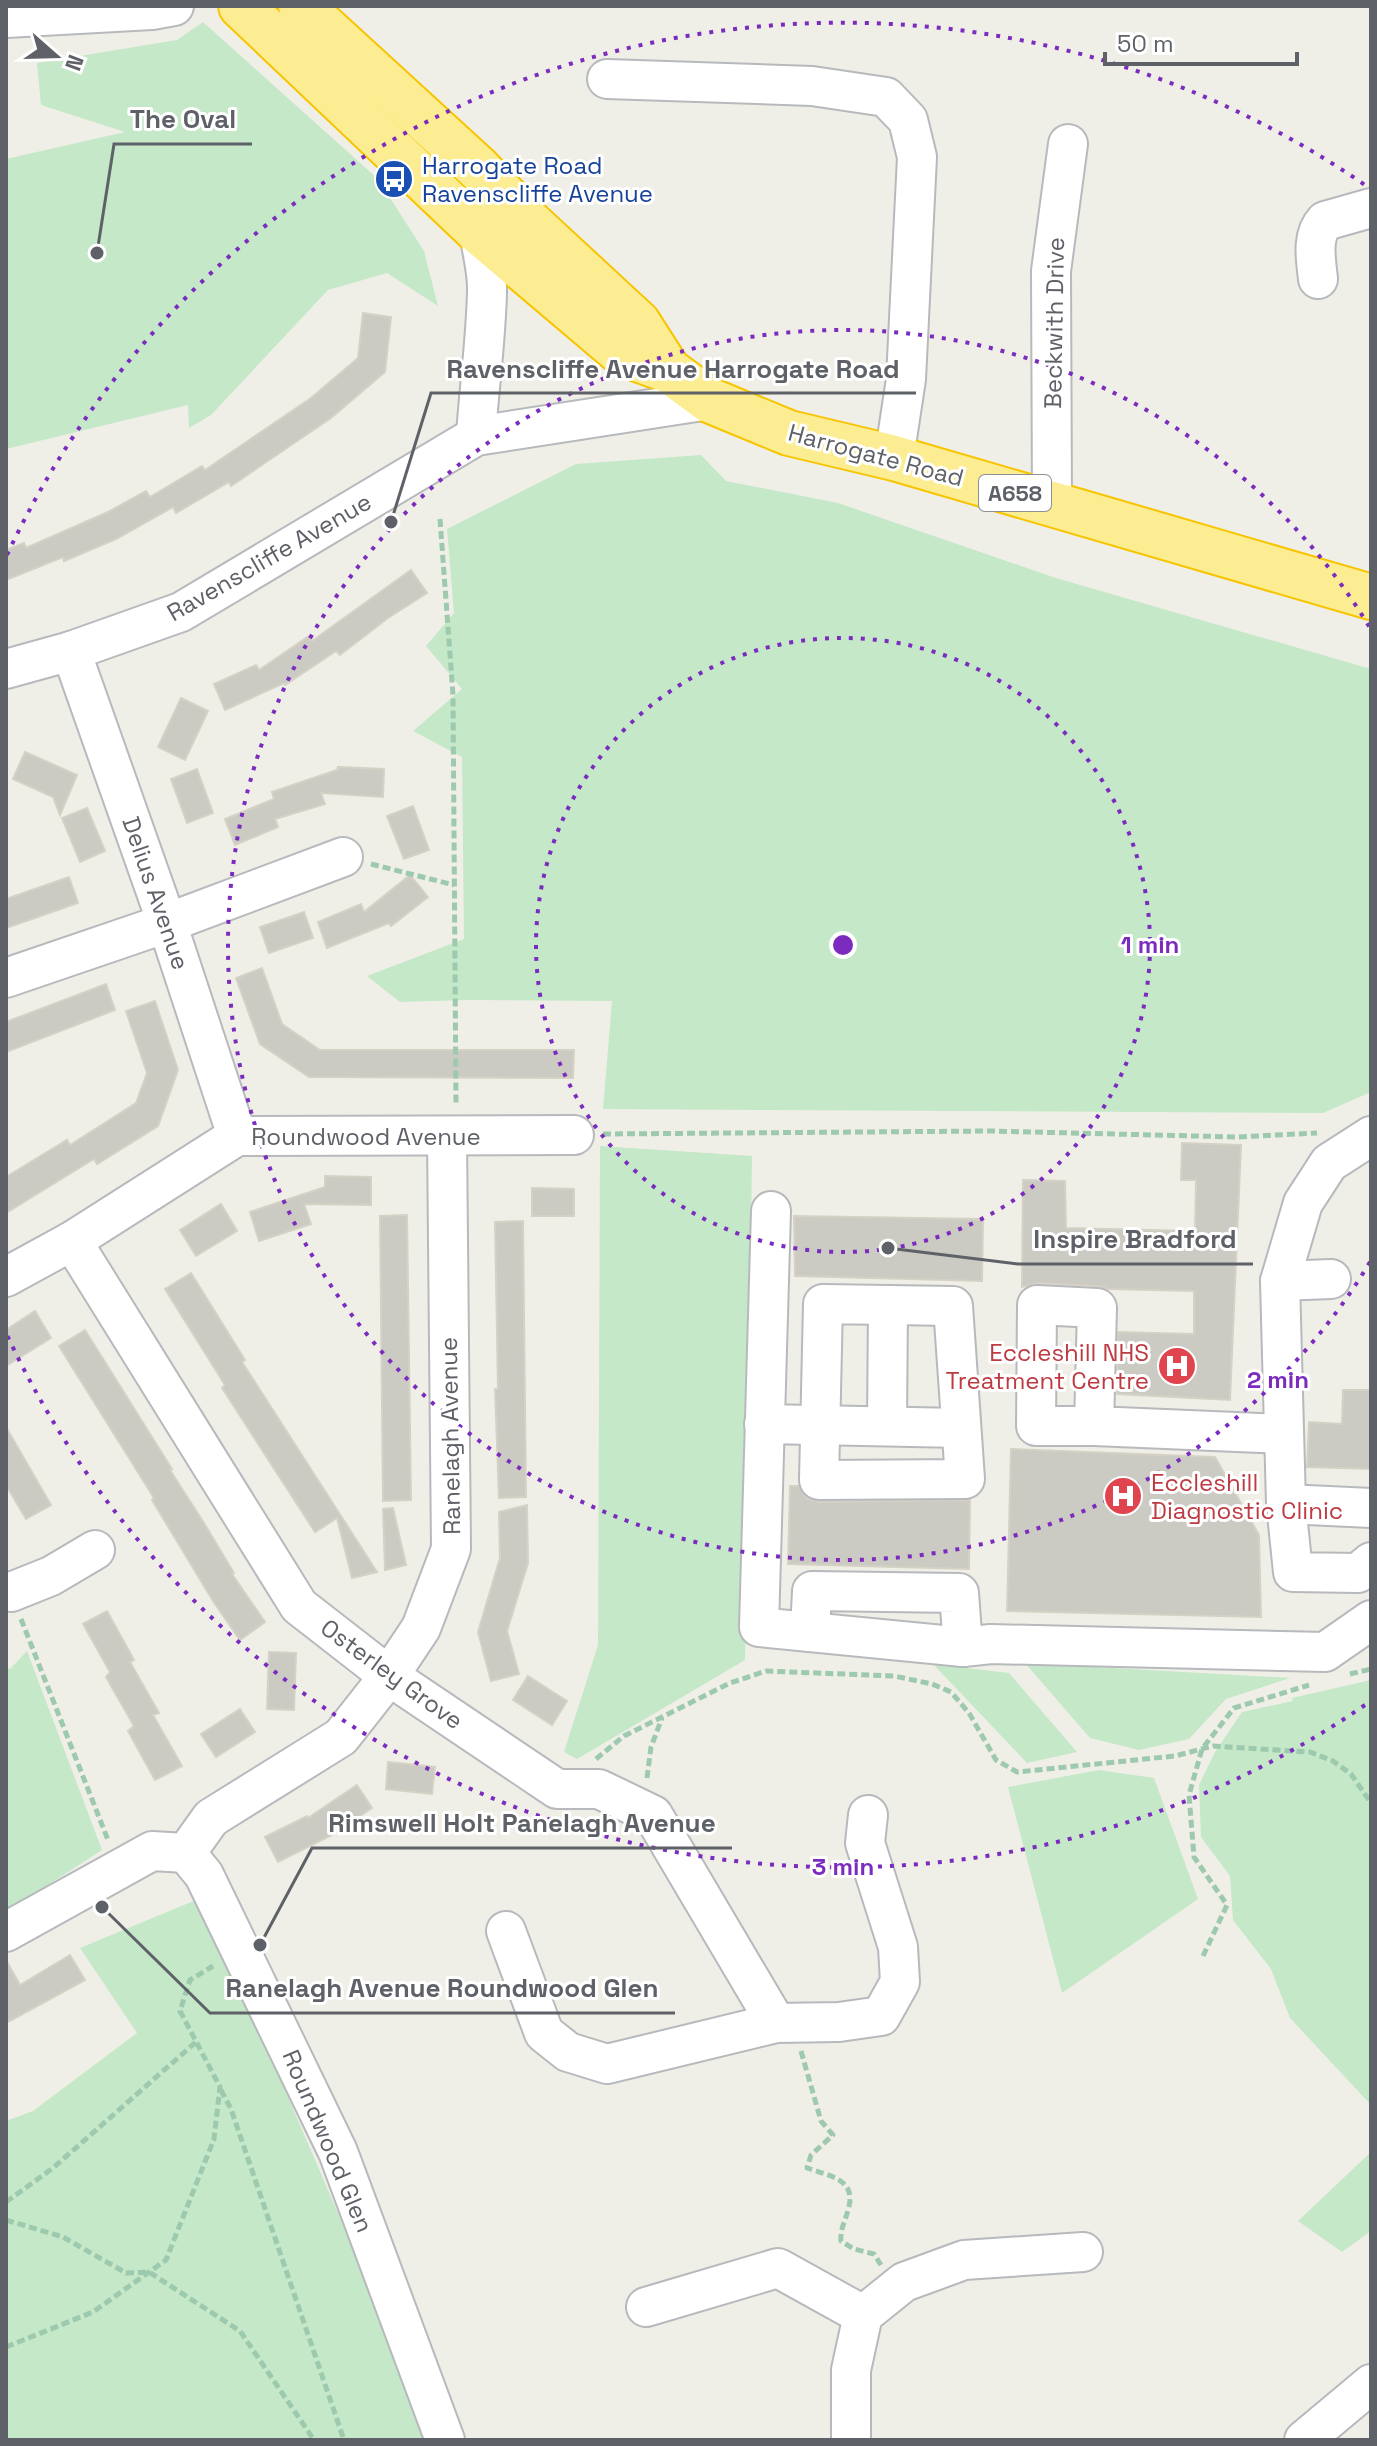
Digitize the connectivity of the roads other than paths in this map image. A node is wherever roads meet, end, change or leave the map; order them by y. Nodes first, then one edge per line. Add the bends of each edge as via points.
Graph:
1 (174, 6) edge
2 (241, 6) edge
3 (301, 6) edge
4 (6, 18) edge
5 (607, 79) dead end
6 (1068, 144) dead end
7 (479, 169) junction
8 (1371, 208) edge
9 (478, 231) junction
10 (1318, 279) dead end
11 (668, 370) junction
12 (709, 400) junction
13 (476, 436) junction
14 (894, 458) junction
15 (1052, 504) junction
16 (1371, 597) edge
17 (71, 651) junction
18 (6, 669) edge
19 (343, 857) road end
20 (167, 923) junction
21 (6, 978) edge
22 (574, 1135) road end
23 (237, 1136) junction
24 (1371, 1136) edge
25 (452, 1137) junction
26 (771, 1211) dead end
27 (72, 1241) junction
28 (6, 1277) edge
29 (1331, 1279) dead end
30 (1280, 1281) junction
31 (888, 1305) junction
32 (764, 1424) junction
33 (820, 1425) junction
34 (887, 1426) junction
35 (1094, 1426) dead end
36 (960, 1428) junction
37 (1284, 1434) junction
38 (1286, 1504) junction
39 (1371, 1508) edge
40 (95, 1550) dead end
41 (1371, 1562) edge
42 (8, 1593) edge
43 (1371, 1620) edge
44 (810, 1632) junction
45 (963, 1647) junction
46 (389, 1676) junction
47 (868, 1815) dead end
48 (186, 1853) junction
49 (506, 1931) dead end
50 (6, 1932) edge
51 (784, 2023) junction
52 (1083, 2252) dead end
53 (646, 2307) dead end
54 (863, 2315) junction
55 (1371, 2384) edge
56 (445, 2440) edge
57 (851, 2440) edge
58 (1304, 2440) edge

1 - 4 street
2 - 9 highway, Harrogate Road / A658
3 - 7 highway, Harrogate Road / A658
5 - 14 street via 812,86 886,97 908,120 917,157 906,379
6 - 15 street, Beckwith Drive via 1051,271
7 - 9 street
7 - 11 highway, Harrogate Road / A658 via 638,323
8 - 10 street via 1321,226
9 - 11 highway, Harrogate Road / A658 via 623,354
9 - 13 street via 487,289
11 - 12 highway, Harrogate Road / A658
12 - 13 street, Ravenscliffe Avenue
12 - 14 highway, Harrogate Road / A658 via 789,433
13 - 17 street, Ravenscliffe Avenue via 181,612
14 - 15 highway, Harrogate Road / A658
15 - 16 highway, Harrogate Road / A658
17 - 18 street, Ravenscliffe Avenue
17 - 20 street, Delius Avenue
19 - 20 street
20 - 21 street
20 - 23 street, Delius Avenue
22 - 25 street, Roundwood Avenue
23 - 25 street, Roundwood Avenue
23 - 27 street, Roundwood Avenue
24 - 30 street via 1329,1163 1303,1203
25 - 46 street, Ranelagh Avenue via 451,1549 421,1628
26 - 32 street
27 - 28 street, Roundwood Avenue
27 - 46 street, Osterley Grove via 299,1606
29 - 30 street
30 - 37 street
31 - 33 street via 823,1304
31 - 34 street
31 - 36 street via 953,1306
32 - 33 street
32 - 44 street via 759,1627
33 - 34 street
33 - 36 street via 819,1480 965,1479
34 - 36 street
35 - 37 street
37 - 38 street
38 - 39 street
38 - 41 street via 1293,1572 1358,1573
40 - 42 street
43 - 45 street via 1325,1652
44 - 45 street
44 - 45 street via 812,1591 959,1593
46 - 48 street, Ranelagh Avenue via 341,1737 211,1818
46 - 51 street, Osterley Grove via 557,1789 599,1789 653,1815
47 - 51 street via 865,1843 898,1947 900,1982 881,2016
48 - 50 street via 152,1851
48 - 56 street, Roundwood Glen via 204,1875 338,2152
49 - 51 street via 544,2033 568,2052 607,2064
52 - 54 street via 964,2260 904,2282
53 - 54 street via 778,2268
54 - 57 street via 851,2370
55 - 58 street

